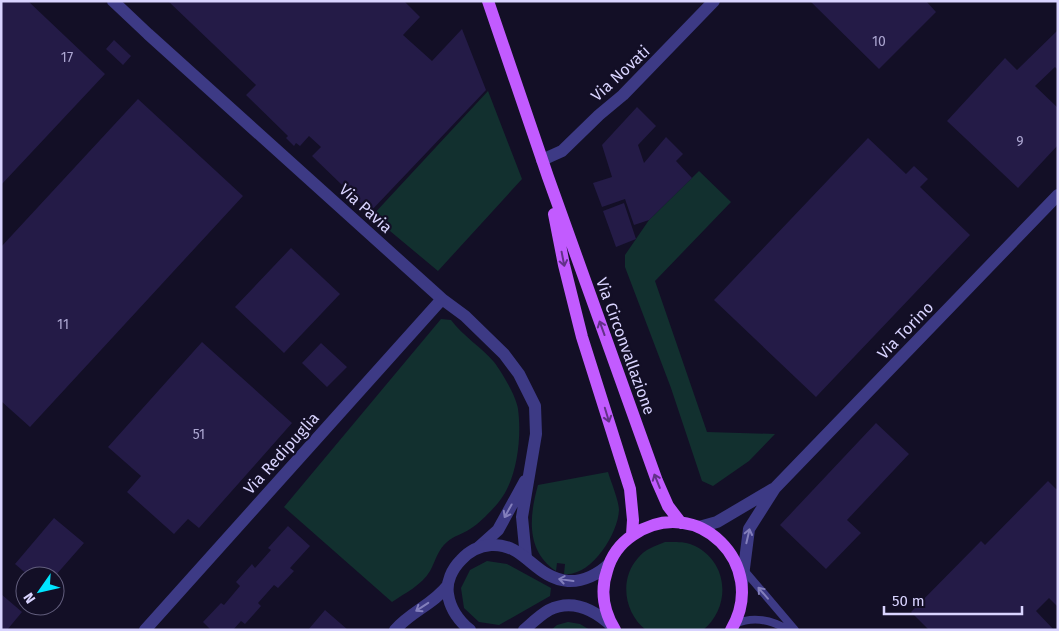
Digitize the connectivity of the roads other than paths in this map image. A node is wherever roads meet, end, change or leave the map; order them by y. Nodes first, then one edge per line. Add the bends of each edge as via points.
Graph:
1 (114, 1) edge
2 (488, 1) edge
3 (714, 1) edge
4 (542, 160) junction
5 (548, 177) junction
6 (1058, 195) edge
7 (442, 299) junction
8 (531, 470) junction
9 (775, 488) junction
10 (681, 523) junction
11 (699, 527) junction
12 (632, 535) junction
13 (479, 547) junction
14 (732, 556) junction
15 (526, 558) junction
16 (609, 564) junction
17 (744, 570) junction
18 (742, 584) junction
19 (448, 585) junction
20 (733, 627) edge
21 (614, 628) edge
22 (526, 629) edge
23 (145, 630) edge
24 (395, 630) edge
25 (470, 630) edge
26 (788, 630) edge
27 (795, 630) edge

1 - 7 street, Via Pavia
2 - 4 main road, Via Circonvallazione
3 - 4 street, Via Novati via 623,95 562,151
4 - 5 main road, Via Circonvallazione
10 -> 5 main road, Via Circonvallazione via 668,506 657,481
5 -> 12 main road, Via Circonvallazione via 564,265 582,337 630,489
6 - 9 street, Via Torino
7 - 8 street, Via Pavia via 465,316 504,354 519,374 535,406 536,434
7 - 23 street, Via Redipuglia
8 -> 13 street, Via Pavia via 498,530
8 - 15 street, Via Pavia via 522,517
9 - 11 street, Via Torino via 717,522
17 -> 9 street, Via Torino via 749,529
10 - 11 main road
10 - 12 main road via 654,525
11 - 14 main road via 717,538
12 - 16 main road via 619,547
13 - 15 street via 504,546
13 - 19 street, Via Pavia via 459,561
14 - 17 lane
14 - 18 main road
16 -> 15 street via 591,576 567,581 546,574
16 - 21 main road via 604,596
17 - 18 street, Via Torino
27 -> 17 lane
18 - 20 main road via 742,602
19 -> 24 street
19 - 25 street via 452,608
20 - 26 lane via 762,619
21 - 22 street via 588,609 567,605 549,611

